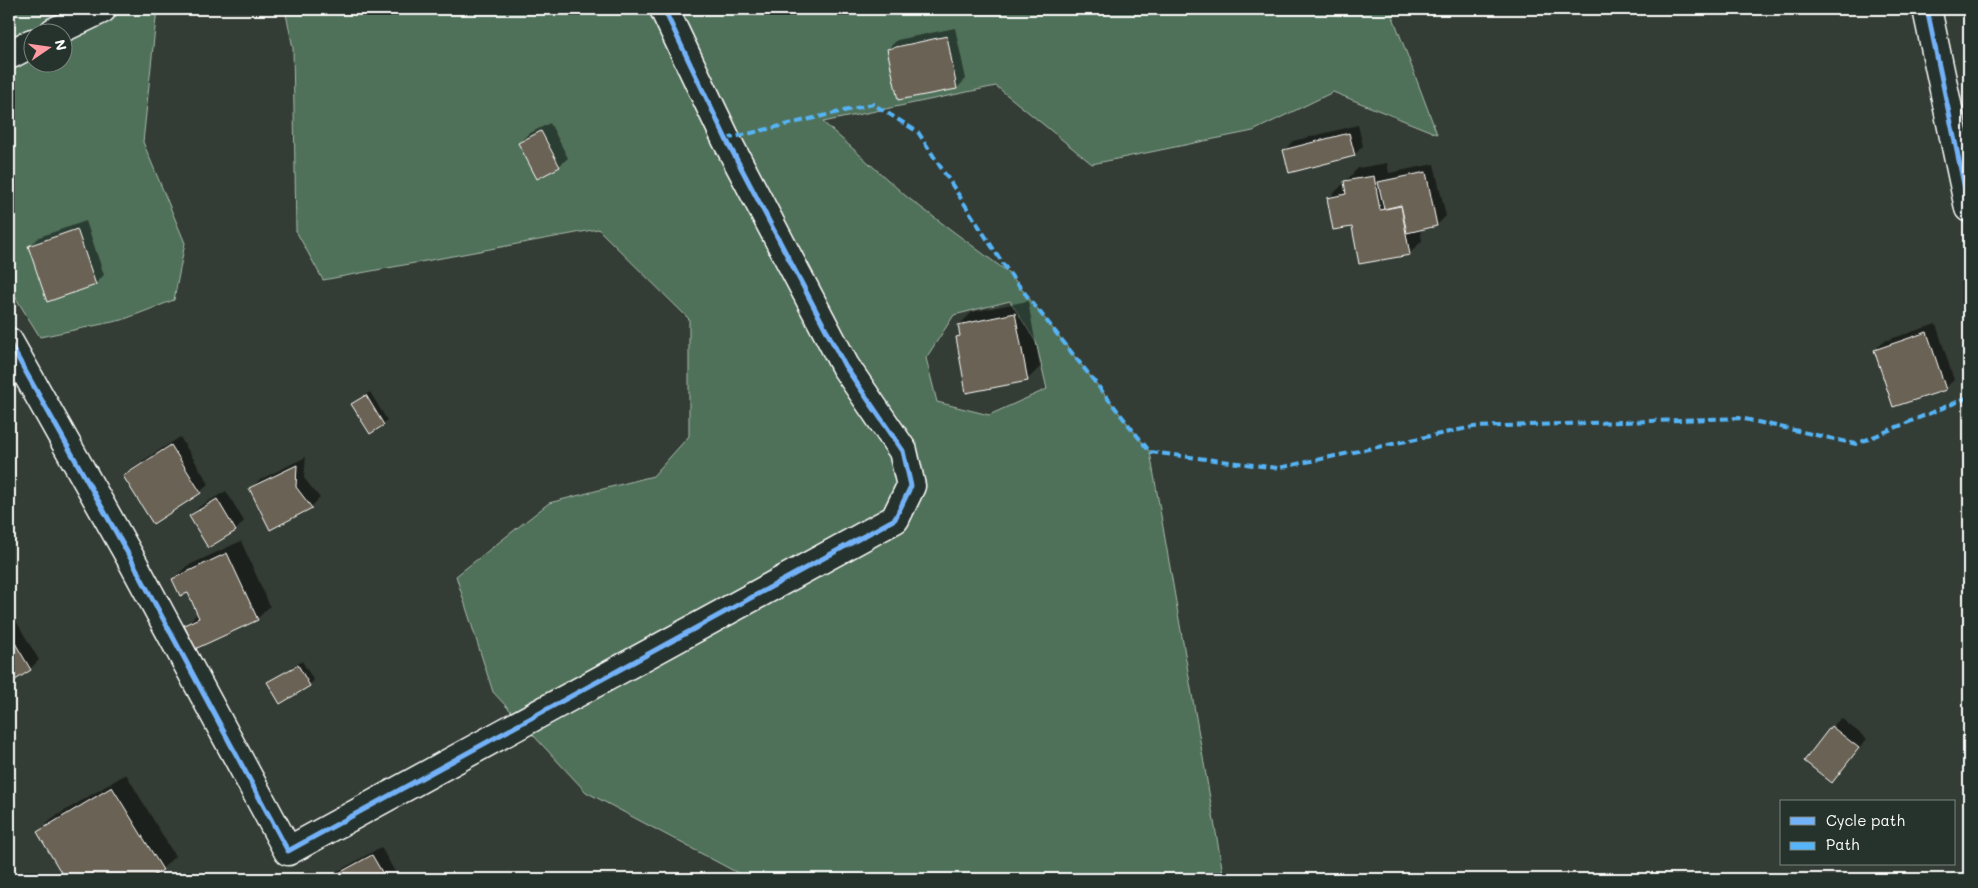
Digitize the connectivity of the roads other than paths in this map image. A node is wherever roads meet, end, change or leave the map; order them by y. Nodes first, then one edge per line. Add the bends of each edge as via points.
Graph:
1 (102, 9) edge
2 (664, 9) edge
3 (1927, 9) edge
4 (72, 23) edge
5 (22, 48) edge
6 (9, 55) edge
7 (1969, 208) edge
8 (9, 342) edge

1 - 4 street
2 - 8 street via 726,139 845,366 903,451 911,486 895,519 288,852 131,559
3 - 7 street
5 - 6 street

